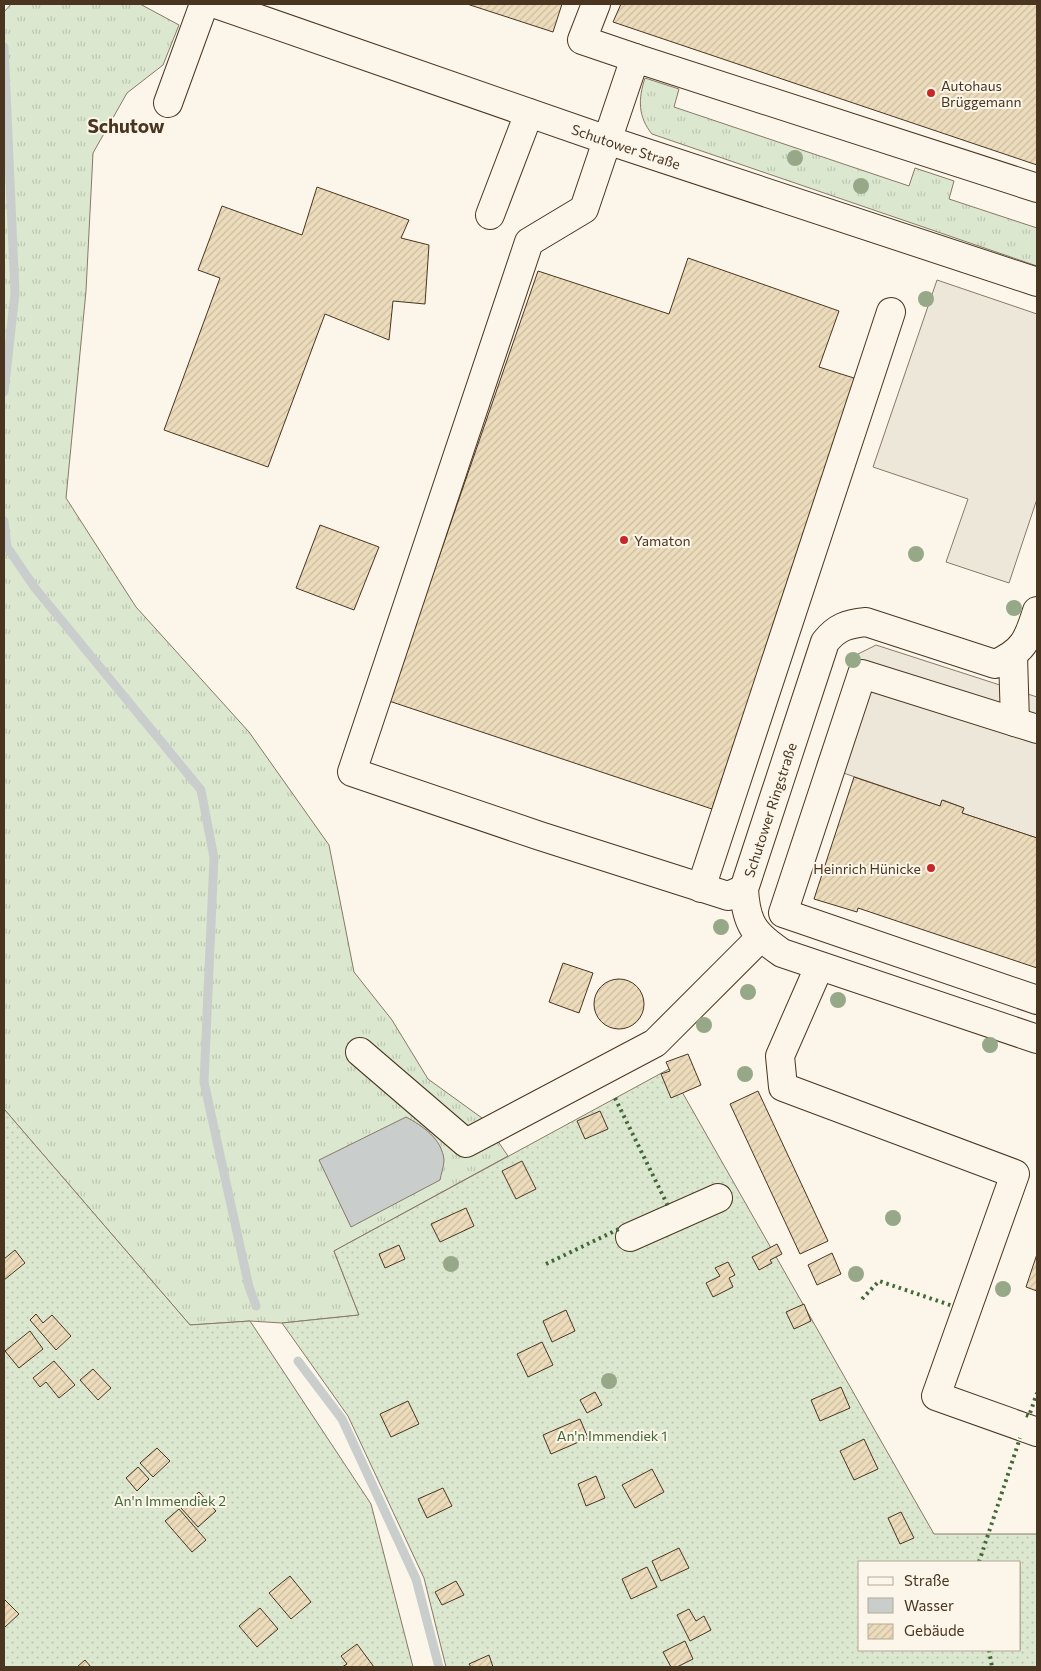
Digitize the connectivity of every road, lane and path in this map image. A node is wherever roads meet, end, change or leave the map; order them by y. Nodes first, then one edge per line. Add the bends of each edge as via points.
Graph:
1 (204, 4) edge
2 (216, 4) edge
3 (596, 4) edge
4 (635, 58) junction
5 (168, 103) dead end
6 (529, 113) junction
7 (607, 140) junction
8 (1037, 188) edge
9 (490, 215) dead end
10 (1037, 282) edge
11 (891, 312) dead end
12 (1037, 611) edge
13 (1013, 656) junction
14 (1026, 726) edge
15 (701, 888) junction
16 (744, 889) junction
17 (760, 938) junction
18 (819, 967) junction
19 (1037, 1000) edge
20 (1037, 1039) edge
21 (360, 1052) dead end
22 (718, 1198) dead end
23 (630, 1237) dead end
24 (1037, 1432) edge

1 - 5 street
2 - 6 street, Schutower Straße
3 - 4 street via 582,40
4 - 7 street
4 - 8 street
6 - 7 street, Schutower Straße
6 - 9 street
7 - 10 street, Schutower Straße
7 - 15 street via 584,209 530,242 352,772
11 - 15 street
12 - 13 street via 1030,634
13 - 14 street
13 - 16 street, Schutower Ringstraße via 995,664 866,622 835,630 825,642
14 - 19 street via 862,674 782,913
15 - 16 street via 728,896
16 - 17 street, Schutower Ringstraße via 750,924
17 - 18 street, Schutower Ringstraße via 782,953
17 - 21 street via 655,1042 466,1143
18 - 20 street, Schutower Ringstraße
18 - 24 street via 780,1056 783,1087 1015,1174 936,1396
22 - 23 street

